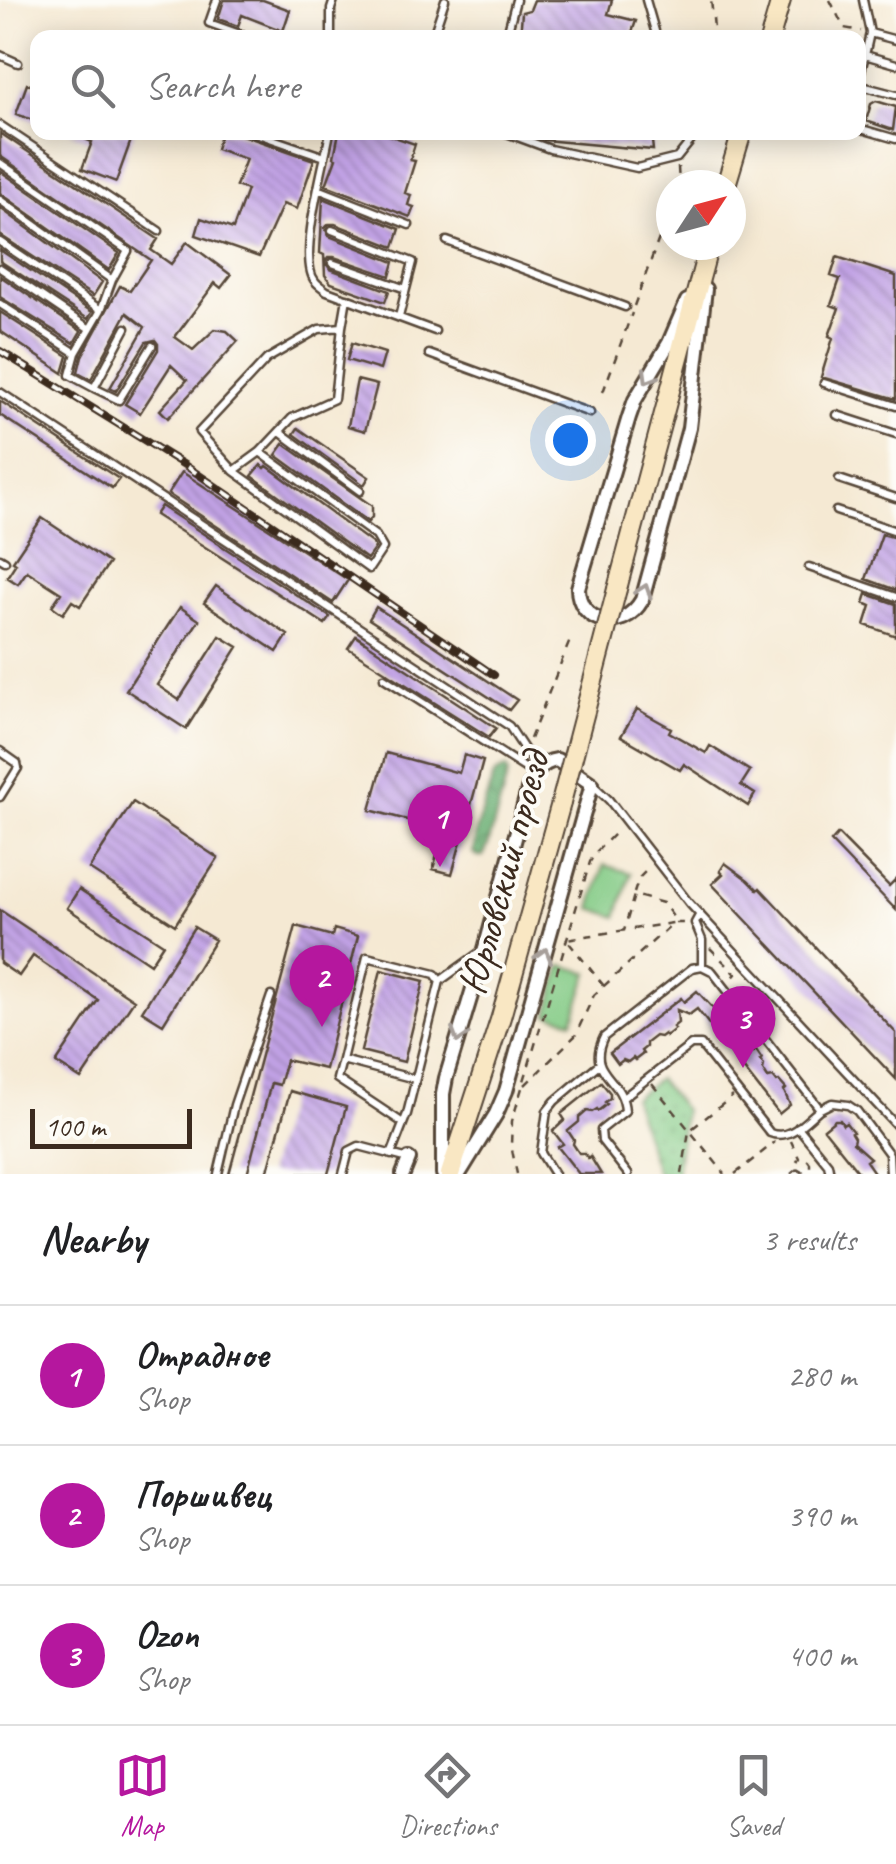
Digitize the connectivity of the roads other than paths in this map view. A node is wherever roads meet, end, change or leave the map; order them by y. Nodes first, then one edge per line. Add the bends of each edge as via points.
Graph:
1 (217, 0) edge
2 (334, 0) edge
3 (445, 0) edge
4 (516, 0) edge
5 (646, 0) edge
6 (782, 0) edge
7 (863, 0) edge
8 (229, 30) edge
9 (331, 30) edge
10 (435, 30) edge
11 (508, 30) edge
12 (654, 30) edge
13 (773, 30) edge
14 (870, 33) junction
15 (896, 40) edge
16 (866, 51) edge
17 (0, 55) edge
18 (866, 55) edge
19 (18, 63) dead end
20 (896, 64) edge
21 (866, 86) edge
22 (896, 95) edge
23 (0, 125) edge
24 (866, 131) edge
25 (282, 140) edge
26 (328, 140) edge
27 (526, 140) edge
28 (692, 140) edge
29 (740, 140) edge
30 (896, 140) edge
31 (325, 157) junction
32 (0, 163) edge
33 (731, 170) edge
34 (318, 190) junction
35 (0, 200) edge
36 (410, 225) dead end
37 (332, 230) dead end
38 (159, 231) dead end
39 (447, 241) dead end
40 (0, 242) edge
41 (709, 249) edge
42 (706, 260) edge
43 (332, 263) dead end
44 (0, 268) edge
45 (112, 280) junction
46 (406, 289) junction
47 (347, 298) junction
48 (0, 304) edge
49 (625, 307) dead end
50 (101, 310) junction
51 (399, 317) junction
52 (126, 328) dead end
53 (342, 328) junction
54 (90, 329) junction
55 (435, 331) dead end
56 (152, 346) dead end
57 (76, 354) junction
58 (429, 354) dead end
59 (824, 383) dead end
60 (94, 388) junction
61 (0, 392) edge
62 (896, 406) edge
63 (590, 413) dead end
64 (836, 415) dead end
65 (280, 432) junction
66 (896, 434) edge
67 (260, 452) junction
68 (234, 471) junction
69 (839, 479) dead end
70 (360, 491) dead end
71 (896, 498) edge
72 (836, 512) dead end
73 (896, 531) edge
74 (809, 566) dead end
75 (896, 596) edge
76 (384, 678) dead end
77 (0, 752) edge
78 (537, 771) junction
79 (592, 784) junction
80 (0, 797) edge
81 (700, 914) junction
82 (486, 949) junction
83 (702, 966) junction
84 (440, 981) junction
85 (270, 996) dead end
86 (342, 1060) junction
87 (599, 1064) junction
88 (416, 1079) junction
89 (624, 1097) junction
90 (820, 1109) junction
91 (403, 1123) junction
92 (896, 1125) edge
93 (798, 1127) junction
94 (391, 1154) junction
95 (408, 1159) joint
96 (218, 1174) edge
97 (343, 1174) edge
98 (403, 1174) edge
99 (447, 1174) edge
100 (459, 1174) edge
101 (554, 1174) edge
102 (628, 1174) edge
103 (830, 1174) edge
104 (890, 1174) edge

1 - 8 lane via 209,23
2 - 9 lane
3 - 10 lane
4 - 11 lane
5 - 12 lane
6 - 13 main road
7 - 14 lane
14 - 15 lane
14 - 16 lane
17 - 19 lane
18 - 20 lane
21 - 22 lane
23 - 38 lane
24 - 30 lane
25 - 31 lane
26 - 31 lane
27 - 28 lane via 637,168 677,158
29 - 33 main road
31 - 34 lane
32 - 45 lane via 128,251
34 - 36 lane
34 - 47 lane via 308,262 313,280
35 - 45 lane
37 - 46 lane via 412,262
39 - 49 lane
40 - 50 lane
41 -> 41 street via 629,417 578,588 584,606 603,620 630,616 648,580 689,428
42 - 99 main road, Юрловский проезд, bridge via 501,1017
43 - 46 lane
44 - 54 lane
45 - 50 lane
46 - 51 lane
47 - 51 lane
47 - 53 lane
48 - 57 lane
50 - 54 lane
51 - 55 lane
52 - 60 lane
53 - 65 lane via 334,399 292,418
53 - 68 lane via 319,329 267,358 199,432
54 - 57 lane
56 - 60 lane via 119,400
57 - 60 lane via 70,375
58 - 63 lane
59 - 62 lane
61 - 78 lane via 509,726
64 - 66 lane
65 - 67 lane
65 - 70 lane
67 - 68 lane
67 - 68 lane via 376,536 382,548 369,569
69 - 71 lane
72 - 73 lane
74 - 75 lane
76 - 78 lane
77 - 80 lane via 18,768
78 - 79 street via 546,762 563,762
78 - 82 street
79 - 81 lane
100 -> 79 street via 506,1091
81 - 83 lane via 695,923
81 - 92 lane
82 - 84 lane
82 -> 99 street via 443,1094
83 - 87 lane via 604,1037
83 - 90 lane via 712,970
84 - 86 lane via 435,974 368,957
84 - 88 lane
85 - 96 lane
86 - 88 lane
86 - 91 lane via 337,1080
87 - 89 lane
87 - 101 lane via 547,1111 541,1153
88 - 91 lane
89 - 93 lane via 691,1044 701,1045 770,1133 784,1136
89 - 102 lane via 625,1111 601,1130
90 - 93 lane
90 - 104 lane via 848,1104 857,1112 889,1154
91 - 94 lane
93 - 103 lane
94 - 95 lane
94 - 97 lane via 358,1146 349,1151
95 - 98 street

